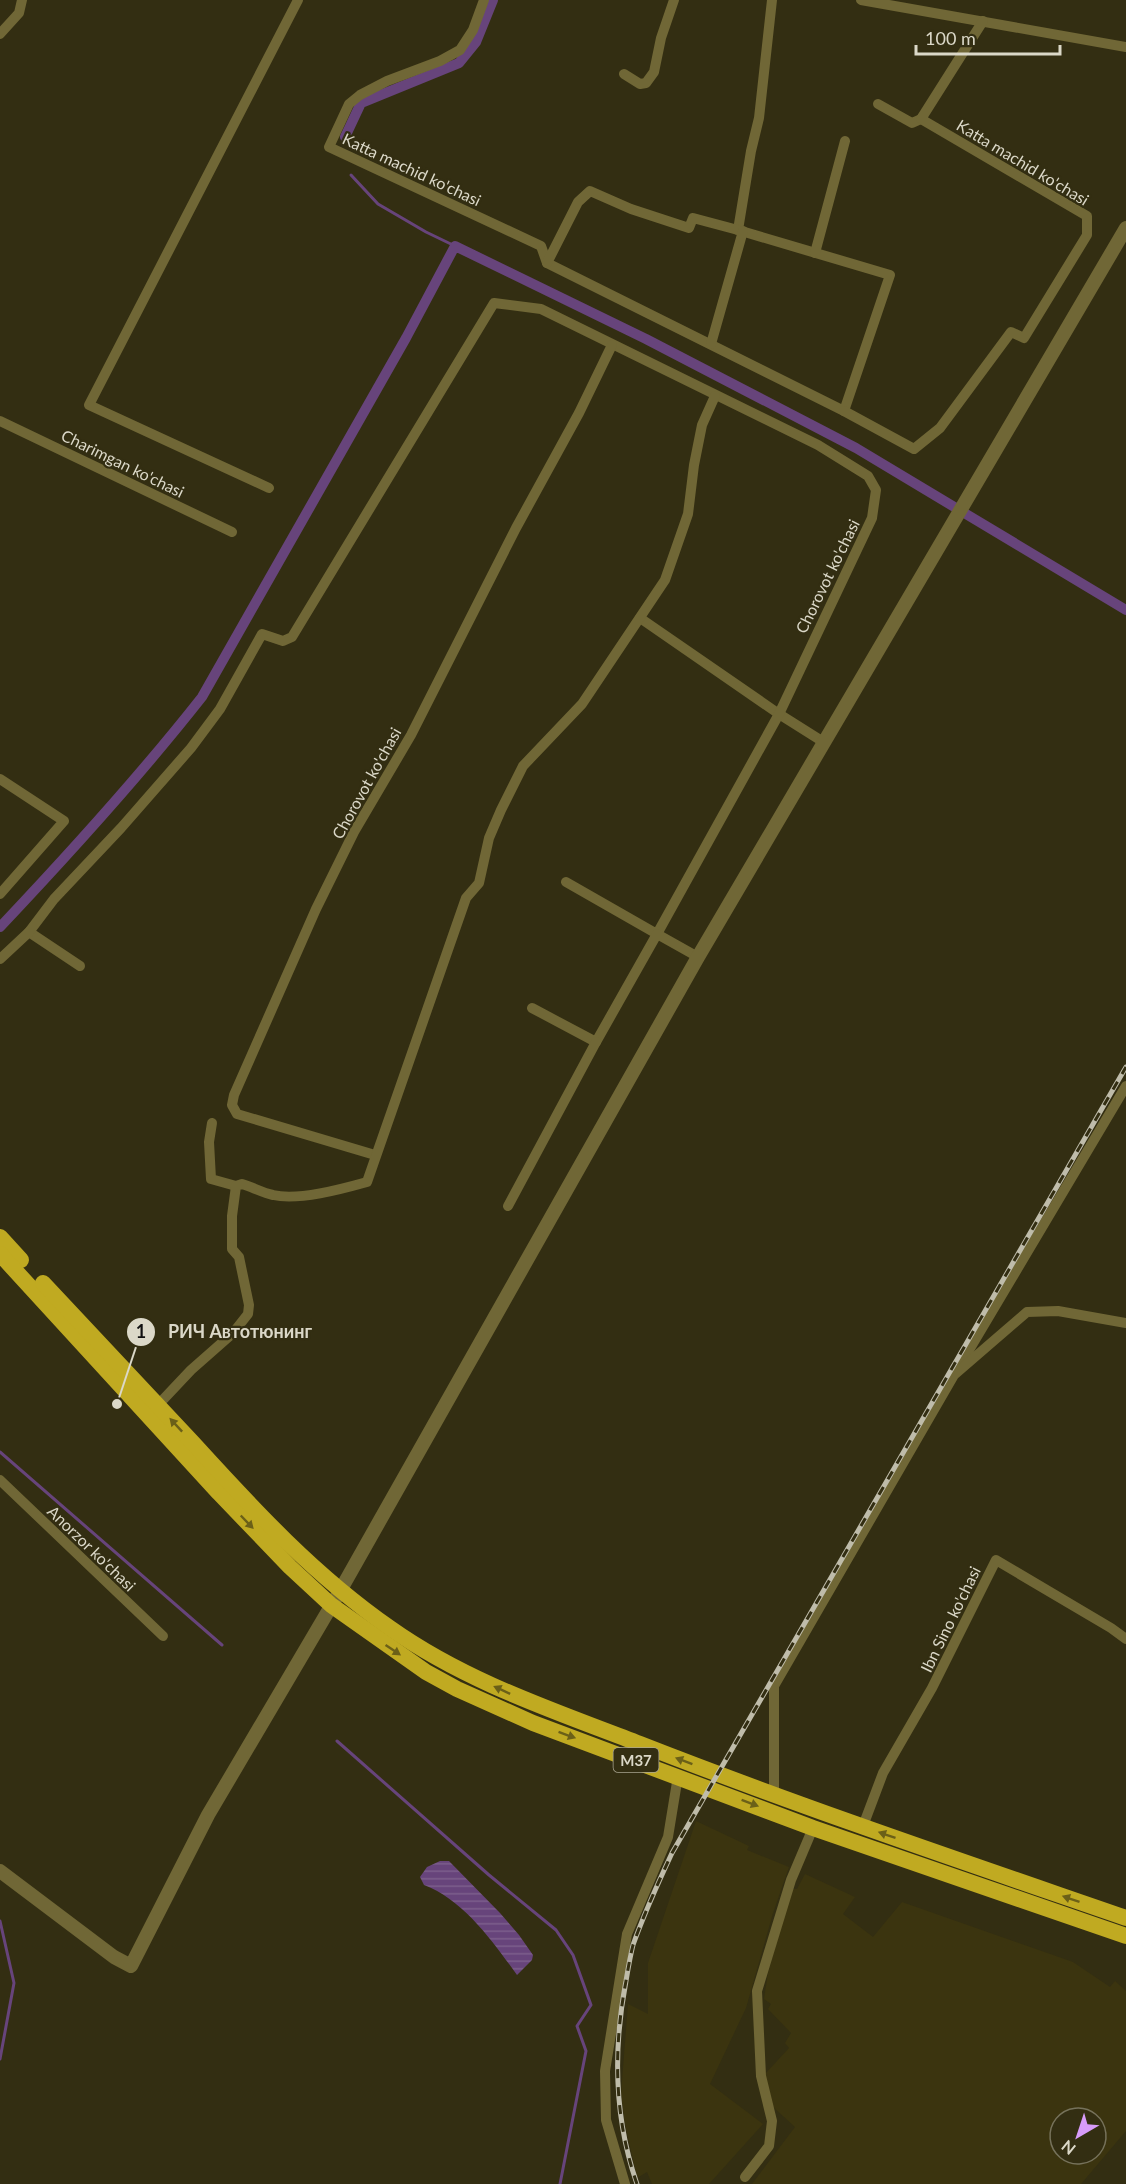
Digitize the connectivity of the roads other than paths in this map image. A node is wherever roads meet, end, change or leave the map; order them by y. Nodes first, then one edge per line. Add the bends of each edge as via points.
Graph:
1 (22, 0) edge
2 (298, 0) edge
3 (484, 0) edge
4 (674, 0) edge
5 (772, 0) edge
6 (861, 0) edge
7 (982, 21) junction
8 (0, 34) edge
9 (1126, 47) edge
10 (624, 74) dead end
11 (878, 104) dead end
12 (921, 119) junction
13 (845, 141) dead end
14 (1126, 228) edge
15 (740, 230) junction
16 (815, 253) junction
17 (547, 263) junction
18 (612, 345) junction
19 (711, 345) junction
20 (715, 396) junction
21 (844, 411) junction
22 (0, 421) edge
23 (269, 488) dead end
24 (232, 532) dead end
25 (640, 618) junction
26 (779, 714) junction
27 (825, 743) junction
28 (0, 779) edge
29 (567, 882) dead end
30 (0, 894) edge
31 (29, 932) junction
32 (657, 933) junction
33 (698, 957) junction
34 (0, 959) edge
35 (80, 966) dead end
36 (532, 1008) dead end
37 (596, 1042) junction
38 (1126, 1086) edge
39 (212, 1123) dead end
40 (375, 1155) junction
41 (236, 1186) junction
42 (508, 1206) dead end
43 (0, 1237) edge
44 (0, 1254) edge
45 (1126, 1323) edge
46 (954, 1375) junction
47 (158, 1405) junction
48 (0, 1480) edge
49 (335, 1598) junction
50 (163, 1636) dead end
51 (1126, 1639) edge
52 (678, 1776) junction
53 (774, 1795) junction
54 (862, 1827) junction
55 (813, 1828) junction
56 (946, 1856) junction
57 (0, 1870) edge
58 (942, 1872) junction
59 (1126, 1918) edge
60 (1126, 1936) edge
61 (745, 2177) dead end
62 (625, 2184) edge

1 - 8 street via 19,13
2 - 23 street via 89,405
3 - 17 street, Katta machid ko'chasi via 473,30 460,50 360,94 349,104 329,147 541,246
4 - 10 street via 654,72 646,83 640,84
5 - 15 street via 759,118
6 - 7 street
7 - 9 street
7 - 12 street
11 - 12 street, Katta machid ko'chasi via 912,123
12 - 21 street, Katta machid ko'chasi via 1088,216 1087,235 1024,339 1011,332 939,428 914,450
13 - 16 street
14 - 27 street
15 - 16 street
15 - 17 street via 693,218 689,228 590,191 578,202
15 - 19 street
16 - 21 street via 890,275
17 - 19 street, Katta machid ko'chasi
18 - 20 street, Chorovot ko'chasi
18 - 31 street, Chorovot ko'chasi via 541,309 494,303 292,637 283,641 262,634 220,709 191,748 54,899
18 - 40 street, Chorovot ko'chasi via 411,735 354,832 234,1095 232,1105 237,1114
19 - 21 street, Katta machid ko'chasi
20 - 25 street via 702,425 680,540 665,580
20 - 26 street, Chorovot ko'chasi via 818,445 868,476 876,490 872,518
22 - 24 street, Charimgan ko'chasi
25 - 26 street
25 - 40 street via 582,704 524,766 501,810 489,838 478,883 466,898
26 - 27 street
26 - 32 street, Chorovot ko'chasi
27 - 33 street
28 - 30 street via 64,821
29 - 32 street
31 - 34 street
31 - 35 street
32 - 33 street
32 - 37 street, Chorovot ko'chasi
33 - 49 street
36 - 37 street
37 - 42 street, Chorovot ko'chasi
38 - 46 street
39 - 41 street via 211,1179
40 - 41 street via 366,1182 333,1192 285,1196 242,1184
41 - 47 street via 232,1249 239,1257 248,1314
43 - 47 highway, M37
44 -> 49 highway, M37 via 290,1567
45 - 46 street via 1058,1311 1027,1312
46 - 53 street via 774,1686
49 -> 47 highway, M37 via 312,1568
48 - 50 street, Anorzor ko'chasi
49 -> 52 highway, M37 via 426,1672 457,1689 533,1723
53 -> 49 highway, M37 via 521,1699 460,1670
49 - 57 street via 208,1815 131,1966
51 - 54 street, Ibn Sino ko'chasi via 996,1560 884,1773
52 -> 55 highway, M37
52 - 62 street via 668,1837 627,1934 605,2071 606,2120
53 - 54 highway, M37
56 -> 54 highway, M37
55 - 58 highway, M37
55 - 61 street via 791,1880 758,1991 761,2076 772,2121 769,2146
56 - 58 highway
59 -> 56 highway, M37
58 - 60 highway, M37

